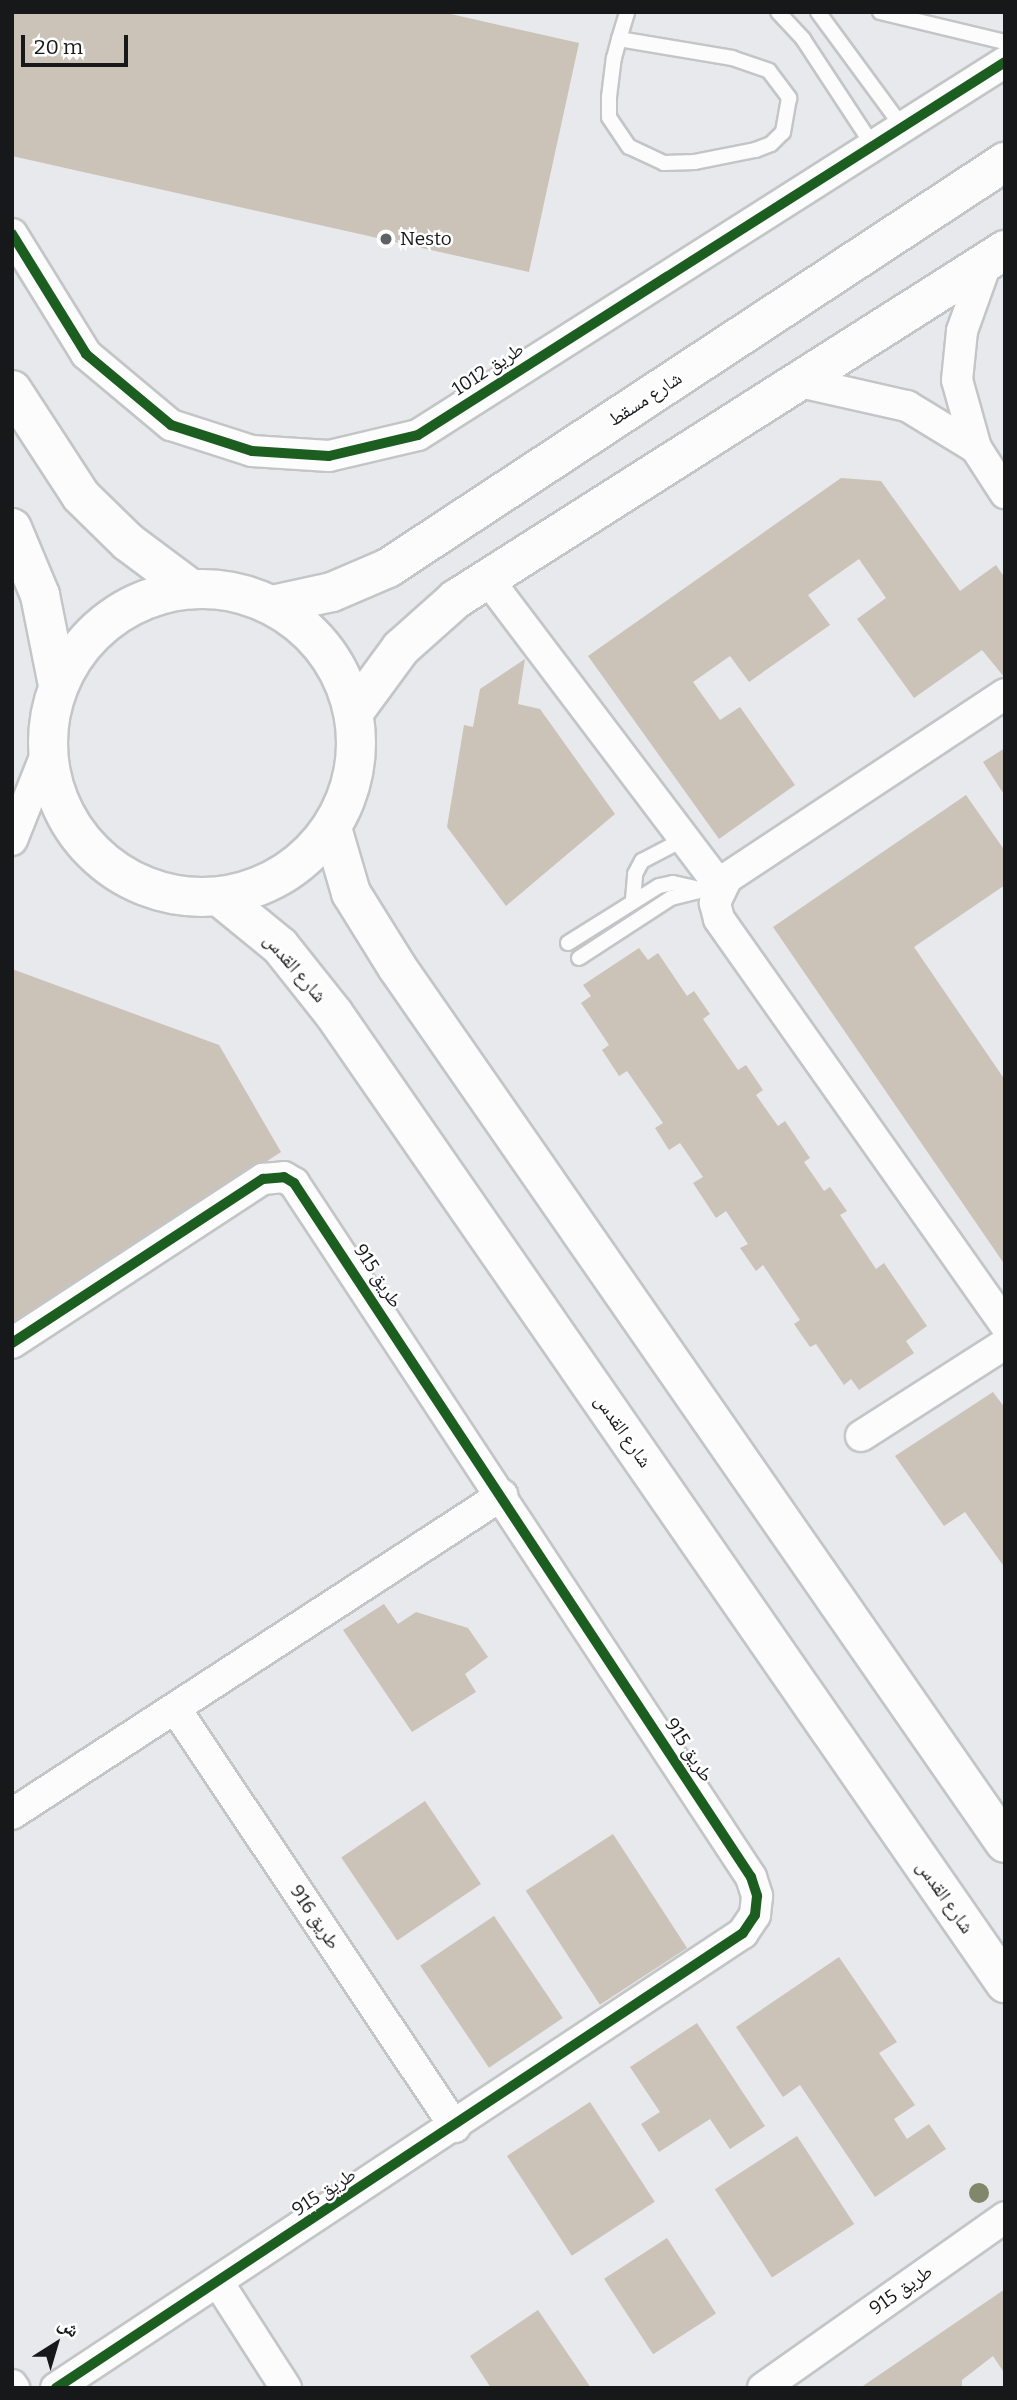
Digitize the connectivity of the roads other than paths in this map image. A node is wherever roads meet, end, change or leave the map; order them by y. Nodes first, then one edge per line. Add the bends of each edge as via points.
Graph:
1 (627, 12) edge
2 (778, 12) edge
3 (818, 12) edge
4 (880, 12) edge
5 (619, 38) junction
6 (1005, 42) edge
7 (1005, 62) edge
8 (904, 129) junction
9 (874, 147) junction
10 (1005, 162) edge
11 (12, 234) edge
12 (996, 255) edge
13 (796, 380) junction
14 (12, 390) edge
15 (976, 448) junction
16 (1005, 493) edge
17 (12, 528) edge
18 (487, 579) junction
19 (191, 589) junction
20 (272, 605) junction
21 (58, 685) junction
22 (1005, 694) edge
23 (354, 712) junction
24 (47, 752) junction
25 (332, 828) junction
26 (684, 839) junction
27 (12, 840) edge
28 (708, 887) junction
29 (220, 897) junction
30 (633, 899) junction
31 (568, 943) dead end
32 (579, 958) dead end
33 (1005, 1324) edge
34 (12, 1343) edge
35 (1005, 1345) edge
36 (861, 1436) dead end
37 (502, 1494) junction
38 (175, 1708) junction
39 (12, 1814) edge
40 (1005, 1843) edge
41 (1005, 1983) edge
42 (455, 2127) junction
43 (1005, 2217) edge
44 (218, 2282) junction
45 (56, 2388) edge
46 (286, 2388) edge
47 (763, 2388) edge

1 - 5 lane
2 - 9 lane via 803,39
3 - 8 lane
4 - 6 lane
5 - 5 lane via 610,77 609,117 629,147 645,157 664,163 725,157 771,144 783,132 789,98 769,71 732,58
7 - 8 street, طريق 1012
8 - 9 street, طريق 1012
9 - 11 street, طريق 1012 via 418,435 328,456 252,451 171,425 86,354
10 - 20 main road, شارع مسقط via 388,568 332,592
12 - 13 main road
12 - 15 street via 957,355 960,405
13 - 15 street via 908,406
13 - 18 main road
14 - 19 main road via 81,496 128,542
15 - 16 street
17 - 21 main road via 40,595
18 - 23 main road via 456,599 401,648
18 - 26 street
19 - 20 main road via 246,594
19 - 21 main road via 157,595 115,615 74,655
20 - 23 main road via 301,624 325,649 343,678
21 - 24 main road via 49,718
22 - 28 street
23 - 25 main road via 355,772
24 - 27 street
24 - 29 main road via 55,793 74,831 103,862 148,887 178,896
25 - 29 main road via 302,862 283,874 264,885
25 - 40 main road via 351,893 397,967
26 - 28 street
26 - 30 lane via 642,861 635,874
28 - 30 lane via 673,883
28 - 32 lane via 671,898
28 - 33 street via 719,919
29 - 41 main road, شارع القدس via 281,946 334,1014
30 - 31 lane
34 - 37 street, طريق 915 via 262,1179 284,1177 302,1193
35 - 36 street
37 - 38 street
37 - 42 street, طريق 915 via 751,1877 757,1896 755,1915 743,1933
38 - 39 street
38 - 42 street, طريق 916
42 - 44 street, طريق 915
43 - 47 street, طريق 915
44 - 45 street, طريق 915
44 - 46 street

